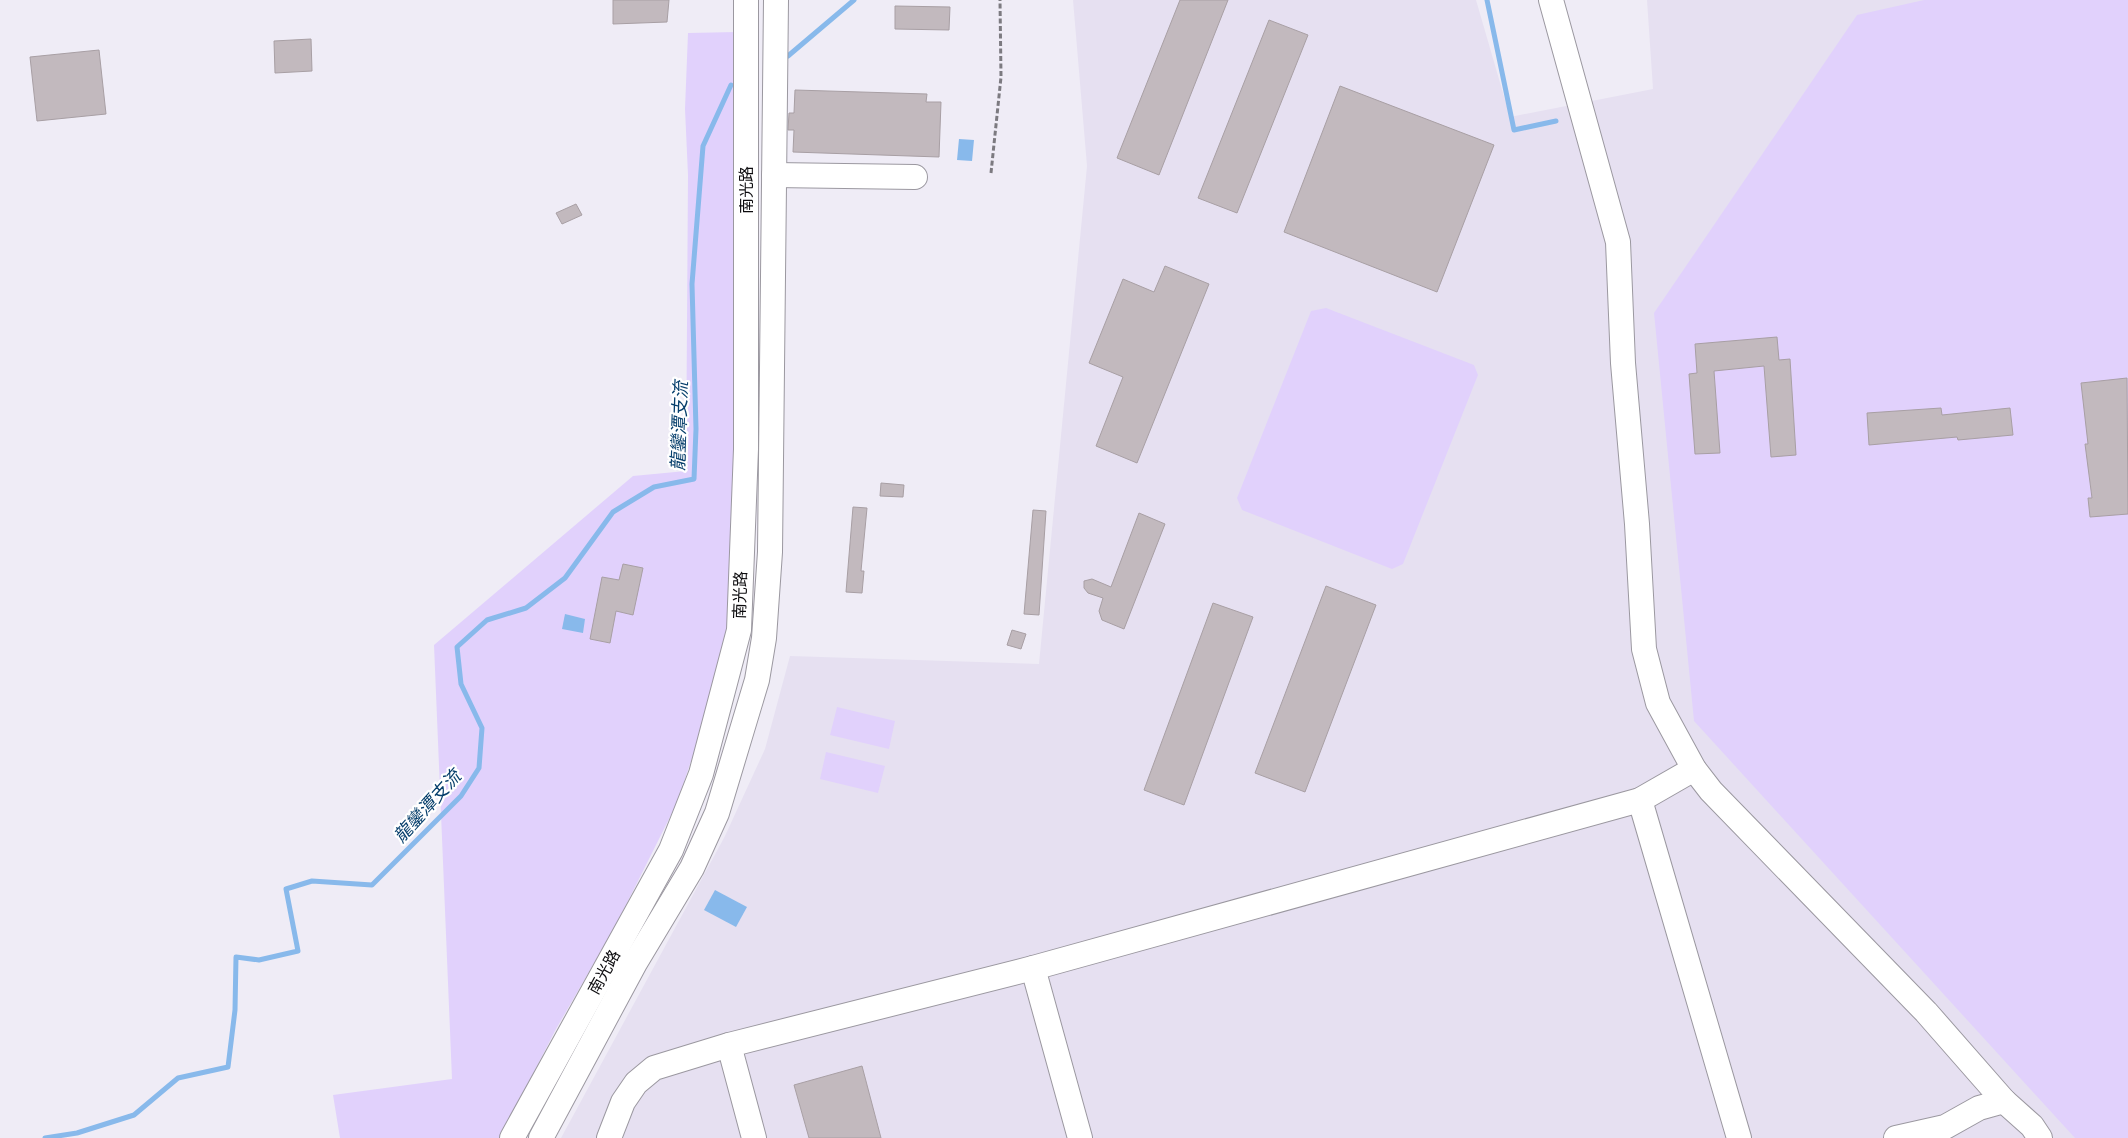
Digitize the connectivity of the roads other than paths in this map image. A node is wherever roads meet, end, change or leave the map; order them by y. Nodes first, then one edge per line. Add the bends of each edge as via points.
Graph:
1 (746, 0) edge
2 (776, 0) edge
3 (1551, 0) edge
4 (774, 175) junction
5 (915, 177) dead end
6 (1694, 768) junction
7 (1640, 800) junction
8 (1033, 968) junction
9 (729, 1045) junction
10 (2004, 1101) junction
11 (1979, 1108) junction
12 (512, 1138) edge
13 (541, 1138) edge
14 (609, 1138) edge
15 (754, 1138) edge
16 (1080, 1138) edge
17 (1739, 1138) edge
18 (1896, 1138) edge
19 (1962, 1138) edge
20 (2040, 1138) edge

1 - 12 street, 南光路 via 746,449 739,630 701,774 671,850
2 - 4 street, 南光路
3 - 6 street via 1618,242 1623,364 1644,650 1658,703
4 - 5 street
4 - 13 street, 南光路 via 770,552 764,638 757,680 717,813 692,868 635,963
6 - 7 street
6 - 10 street via 1711,791 1926,1012
7 - 8 street
7 - 17 street
8 - 9 street
8 - 16 street
9 - 14 street via 654,1068 636,1083 623,1102
9 - 15 street
10 - 11 street
10 - 20 street via 2032,1126
11 - 18 street via 1945,1127
11 - 19 street

